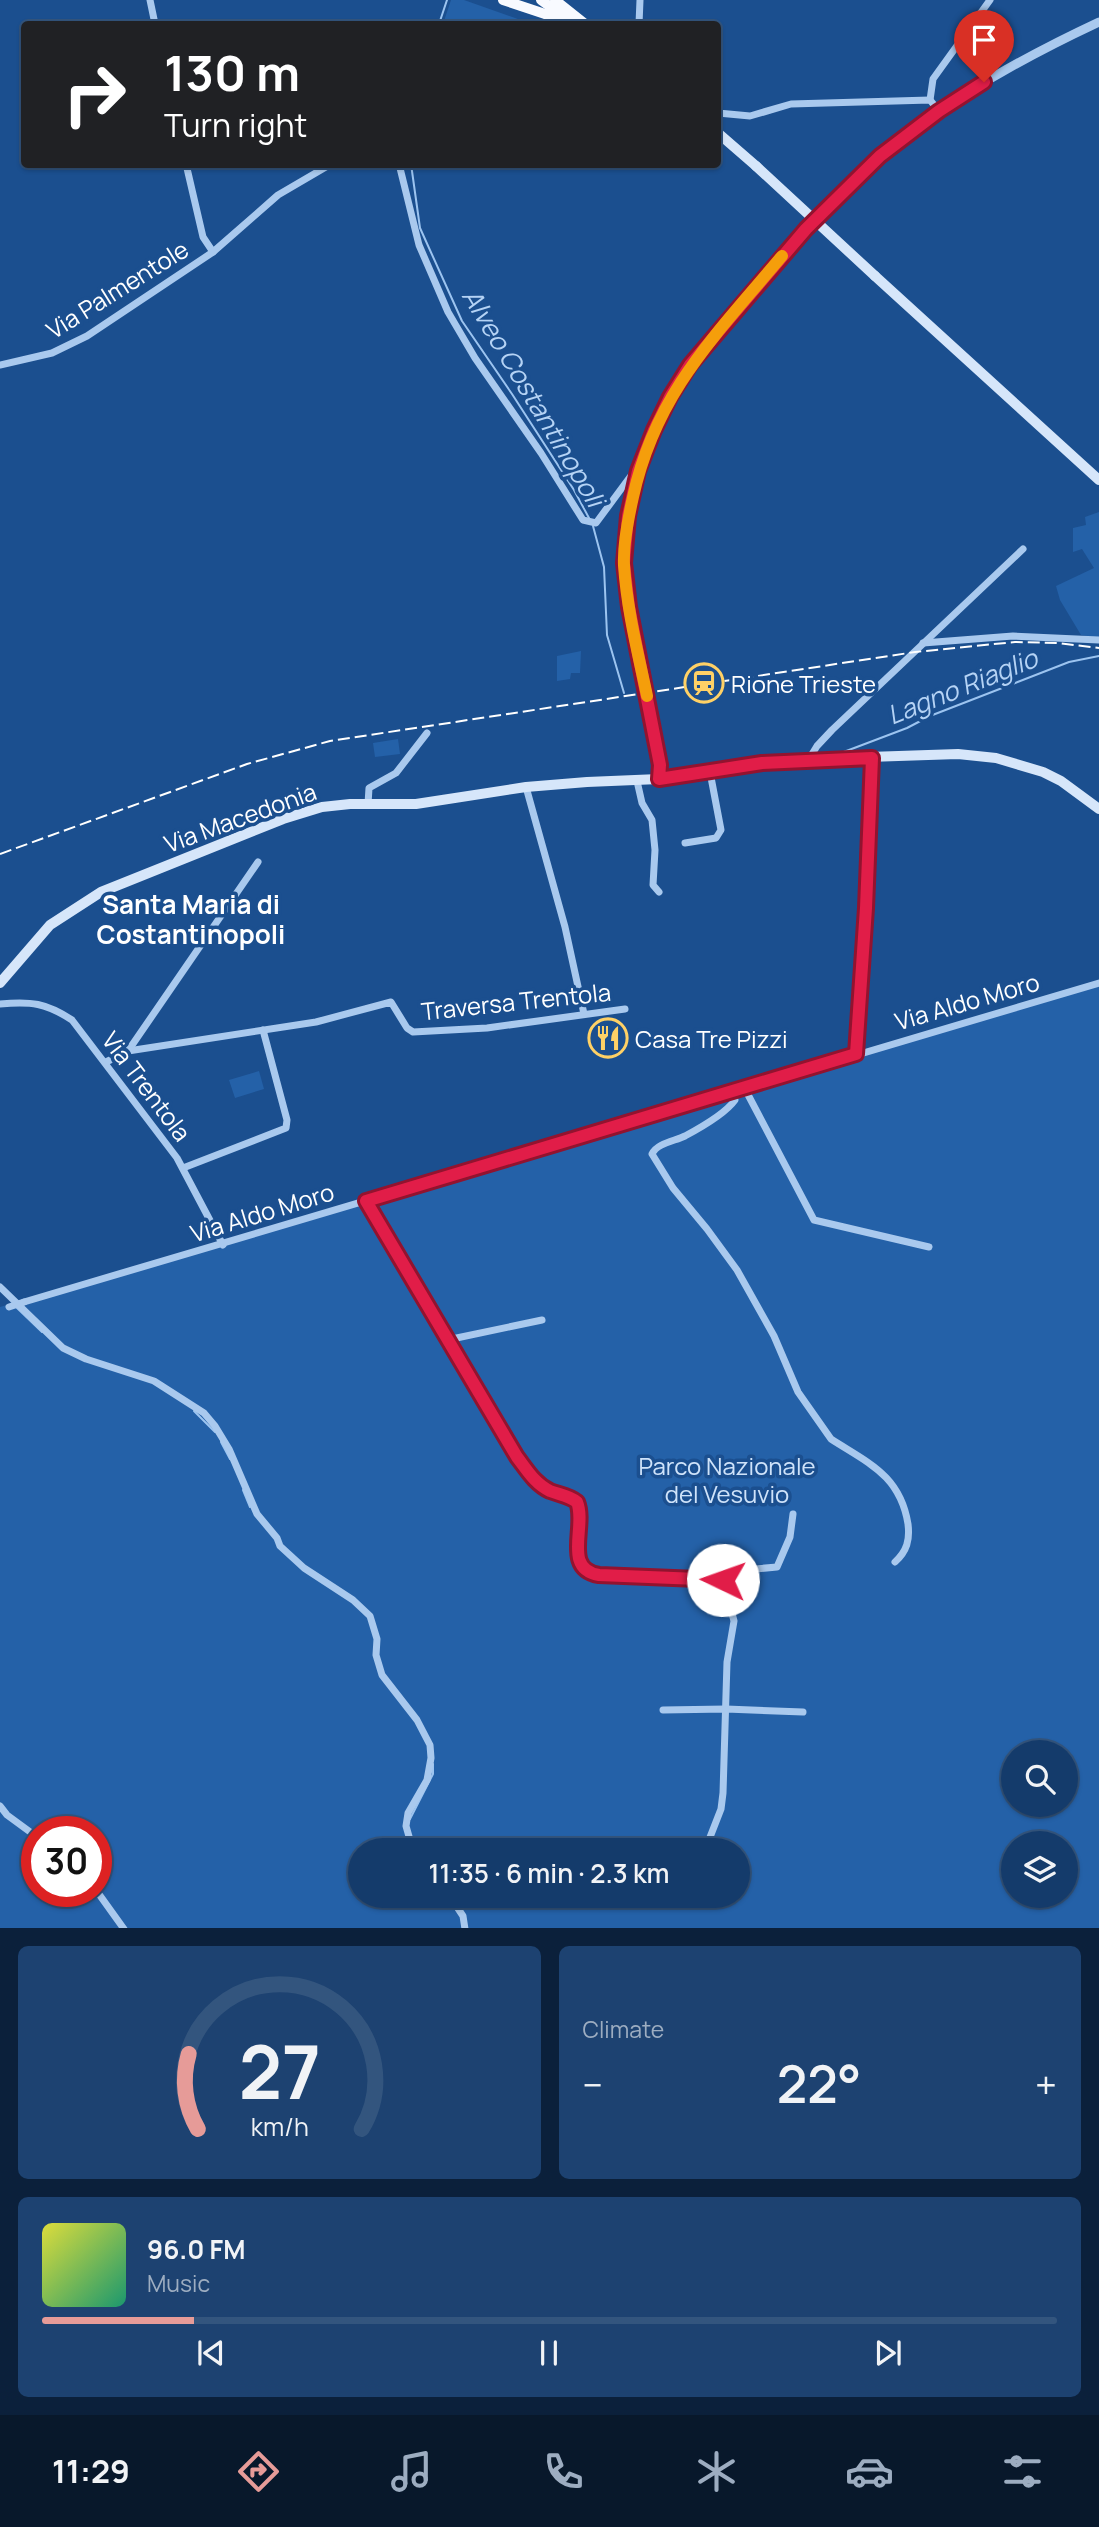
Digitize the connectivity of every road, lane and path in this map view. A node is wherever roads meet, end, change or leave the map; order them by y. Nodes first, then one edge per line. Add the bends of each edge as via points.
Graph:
1 (150, 0) edge
2 (503, 0) edge
3 (541, 0) edge
4 (555, 0) edge
5 (639, 0) edge
6 (990, 0) edge
7 (154, 21) edge
8 (557, 21) edge
9 (570, 21) edge
10 (581, 21) edge
11 (639, 21) edge
12 (1099, 22) edge
13 (930, 100) junction
14 (939, 111) junction
15 (721, 113) edge
16 (721, 136) edge
17 (187, 168) edge
18 (324, 168) edge
19 (400, 168) edge
20 (213, 252) junction
21 (0, 365) edge
22 (638, 471) junction
23 (1096, 477) edge
24 (596, 523) junction
25 (589, 531) dead end
26 (1023, 549) dead end
27 (1099, 640) edge
28 (923, 643) junction
29 (427, 733) dead end
30 (872, 758) junction
31 (809, 759) junction
32 (710, 772) junction
33 (659, 779) junction
34 (637, 781) junction
35 (526, 787) junction
36 (368, 804) junction
37 (1099, 809) edge
38 (685, 843) dead end
39 (258, 862) dead end
40 (659, 892) dead end
41 (0, 983) edge
42 (1099, 983) edge
43 (0, 1004) edge
44 (625, 1009) dead end
45 (584, 1014) junction
46 (263, 1030) junction
47 (128, 1051) junction
48 (856, 1054) junction
49 (106, 1062) junction
50 (745, 1089) junction
51 (732, 1092) junction
52 (183, 1168) junction
53 (366, 1201) junction
54 (223, 1245) junction
55 (929, 1247) dead end
56 (0, 1287) edge
57 (0, 1310) edge
58 (542, 1320) dead end
59 (447, 1340) junction
60 (793, 1514) dead end
61 (895, 1562) dead end
62 (723, 1580) junction
63 (726, 1709) junction
64 (663, 1710) dead end
65 (803, 1712) dead end
66 (0, 1806) edge
67 (21, 1825) edge
68 (410, 1838) edge
69 (709, 1838) edge
70 (109, 1907) edge
71 (458, 1908) edge
72 (124, 1928) edge
73 (465, 1928) edge

1 - 7 street
2 - 8 highway
3 - 9 highway
4 - 10 highway
5 - 11 street
6 - 13 street via 933,79
12 - 14 street via 1007,68
13 - 14 street
13 - 15 street via 791,104 750,116
14 - 22 street via 845,188 690,365 670,397
16 - 23 main road, bridge
17 - 20 street via 203,237
18 - 20 street, Via Palmentole via 278,195
19 - 24 street via 419,245 448,312 583,520
20 - 21 street, Via Palmentole via 76,342 52,353
22 - 24 street
22 - 33 street via 624,563
24 - 25 street
26 - 28 street
27 - 28 street via 1013,636
28 - 31 street via 832,730
29 - 36 street via 396,773 369,788
30 - 31 main road, Via Macedonia
30 - 37 main road, Via Macedonia via 958,754 996,758 1061,780
30 - 48 street
31 - 32 main road, Via Macedonia
32 - 33 main road, Via Macedonia
32 - 38 street via 721,830 716,838
33 - 34 main road, Via Macedonia
34 - 35 main road, Via Macedonia
34 - 40 street via 652,820 653,885
35 - 36 main road, Via Macedonia via 416,804
35 - 45 street
36 - 41 main road, Via Macedonia via 322,807 283,819 101,892 50,925
39 - 47 street
42 - 48 street, Via Aldo Moro
43 - 49 street, Via Trentola via 52,1007 72,1020
44 - 45 street, Traversa Trentola
45 - 46 street, Traversa Trentola via 487,1028 413,1032 391,1002
46 - 47 street, Traversa Trentola
46 - 52 street via 286,1128
47 - 49 street, Traversa Trentola
48 - 50 street, Via Aldo Moro
49 - 52 street, Via Trentola
50 - 51 street, Via Aldo Moro
50 - 55 street via 814,1220
51 - 53 street, Via Aldo Moro
51 - 61 street via 735,1100 730,1106 689,1134 656,1147 652,1154 737,1270 774,1336 798,1392 824,1431 884,1474 897,1489 909,1530 905,1553
52 - 54 street, Via Trentola
53 - 54 street, Via Aldo Moro
53 - 59 street
54 - 57 street, Via Aldo Moro, bridge
56 - 68 street via 63,1348 154,1381 204,1413 229,1449 257,1514 280,1546 370,1616 382,1675 430,1745 427,1780 408,1813
58 - 59 street
59 - 62 street via 534,1480 577,1502 578,1558 589,1573
60 - 62 street via 777,1567 733,1571
62 - 63 street via 734,1621
63 - 64 street
63 - 65 street
63 - 69 street via 722,1801
66 - 67 street
70 - 72 street
71 - 73 street

